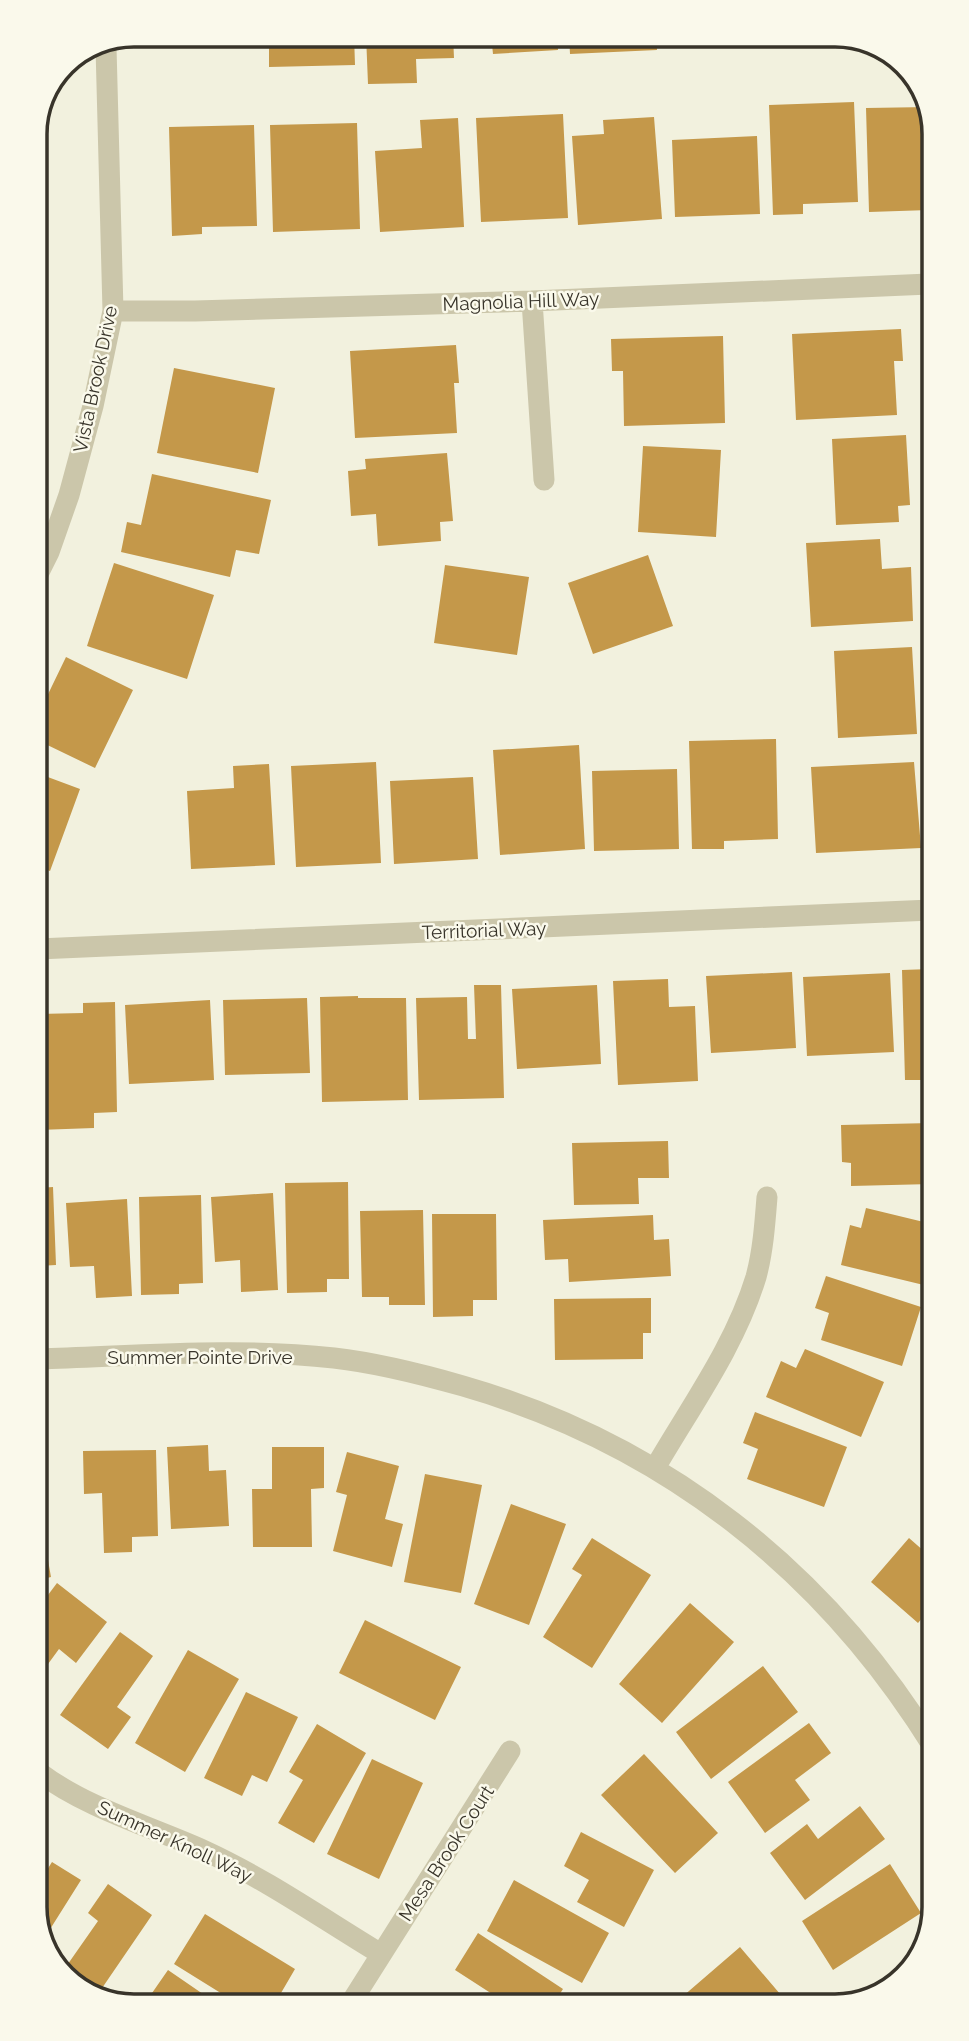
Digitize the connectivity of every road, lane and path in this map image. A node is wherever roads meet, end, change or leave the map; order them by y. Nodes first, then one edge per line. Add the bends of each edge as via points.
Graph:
1 (106, 52) edge
2 (922, 284) edge
3 (532, 301) junction
4 (113, 311) junction
5 (544, 480) dead end
6 (47, 556) edge
7 (922, 910) edge
8 (47, 949) edge
9 (767, 1197) dead end
10 (47, 1360) edge
11 (655, 1468) junction
12 (922, 1715) edge
13 (510, 1751) dead end
14 (47, 1777) edge
15 (381, 1954) junction
16 (356, 1994) edge

1 - 4 street, Vista Brook Drive
2 - 3 street, Magnolia Hill Way
3 - 4 street, Magnolia Hill Way
3 - 5 street
4 - 6 street, Vista Brook Drive via 93,406
7 - 8 street, Territorial Way
9 - 11 street via 759,1261 744,1311
10 - 11 street, Summer Pointe Drive via 250,1352 335,1358 419,1373 501,1397 580,1428
11 - 12 street, Summer Pointe Drive via 715,1507 812,1591
13 - 15 street, Mesa Brook Court
14 - 15 street, Summer Knoll Way via 83,1799 248,1873
15 - 16 street, Mesa Brook Court

